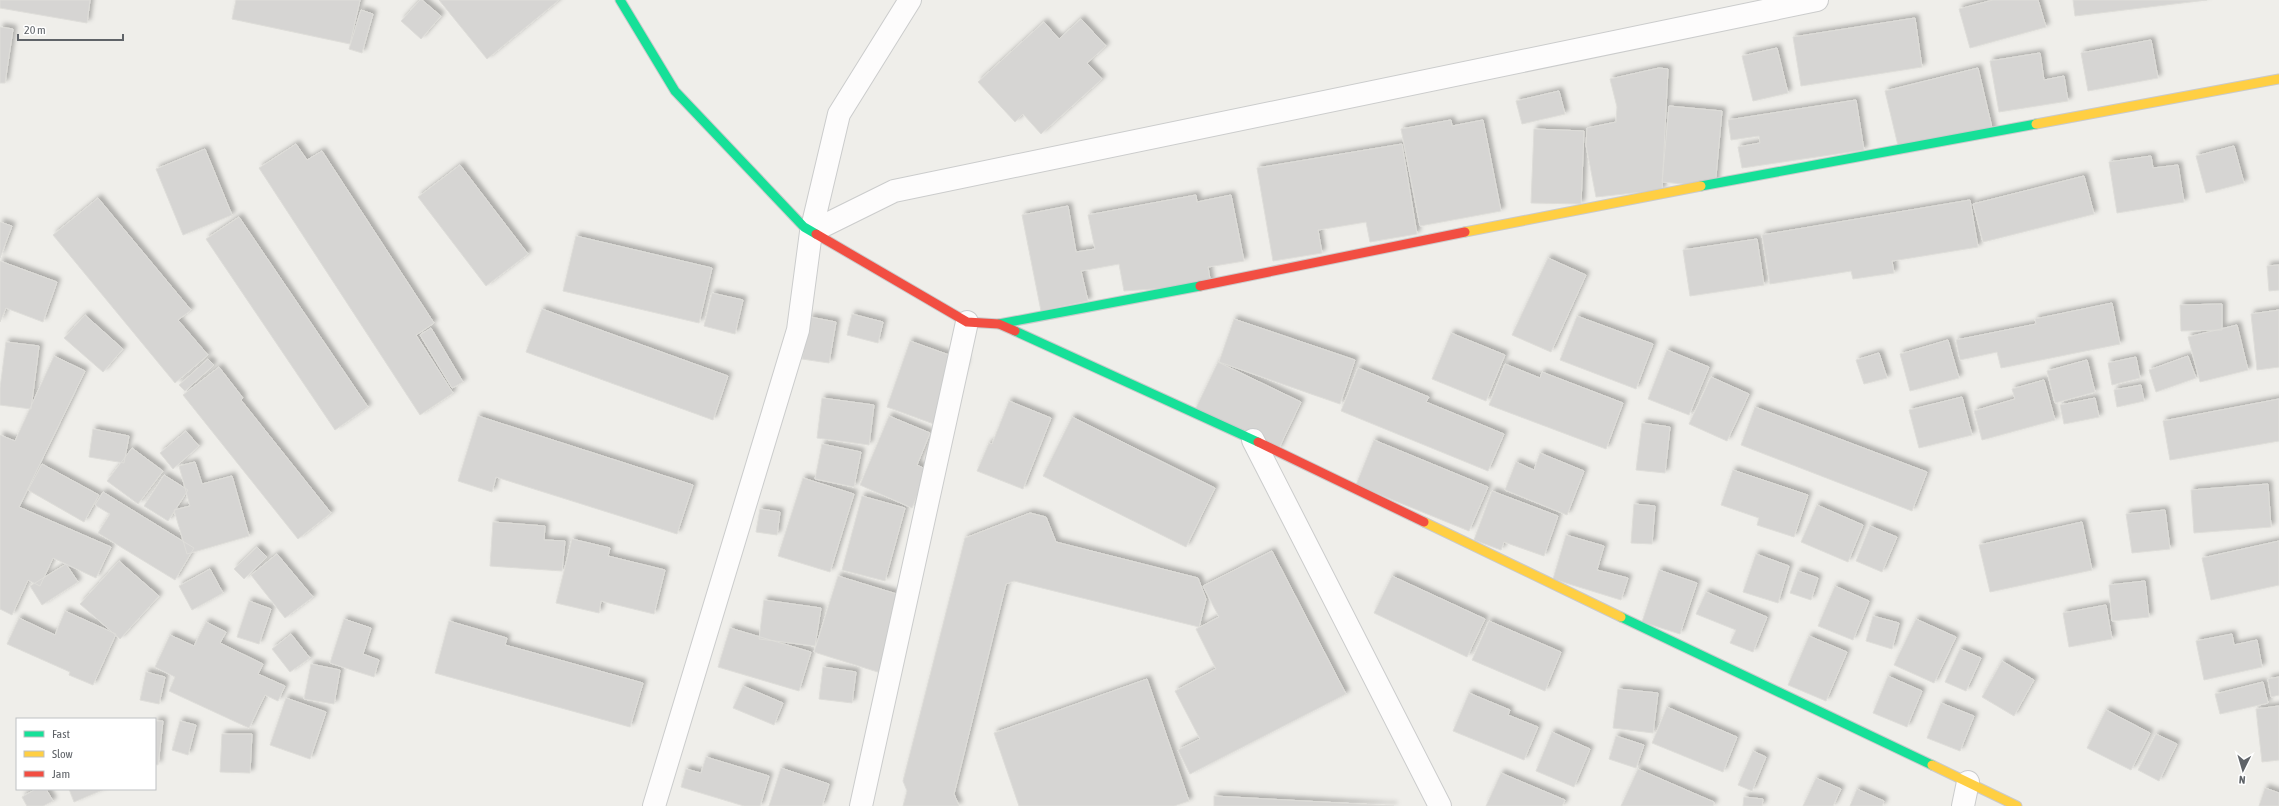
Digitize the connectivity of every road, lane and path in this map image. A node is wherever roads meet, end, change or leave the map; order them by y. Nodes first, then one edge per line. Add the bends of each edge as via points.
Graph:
1 (620, 0) edge
2 (910, 0) edge
3 (1817, 0) edge
4 (2279, 79) edge
5 (810, 232) junction
6 (967, 322) junction
7 (999, 324) junction
8 (1253, 440) junction
9 (1968, 782) junction
10 (654, 806) edge
11 (862, 806) edge
12 (1440, 806) edge
13 (1963, 806) edge
14 (2017, 806) edge

1 - 5 street via 675,91
2 - 5 street via 839,114
3 - 5 street via 894,192
4 - 7 street via 1530,218 1176,291
5 - 6 street
5 - 10 street via 798,330
6 - 7 street
6 - 11 street
7 - 8 street
8 - 9 street
8 - 12 street
9 - 13 street
9 - 14 street

